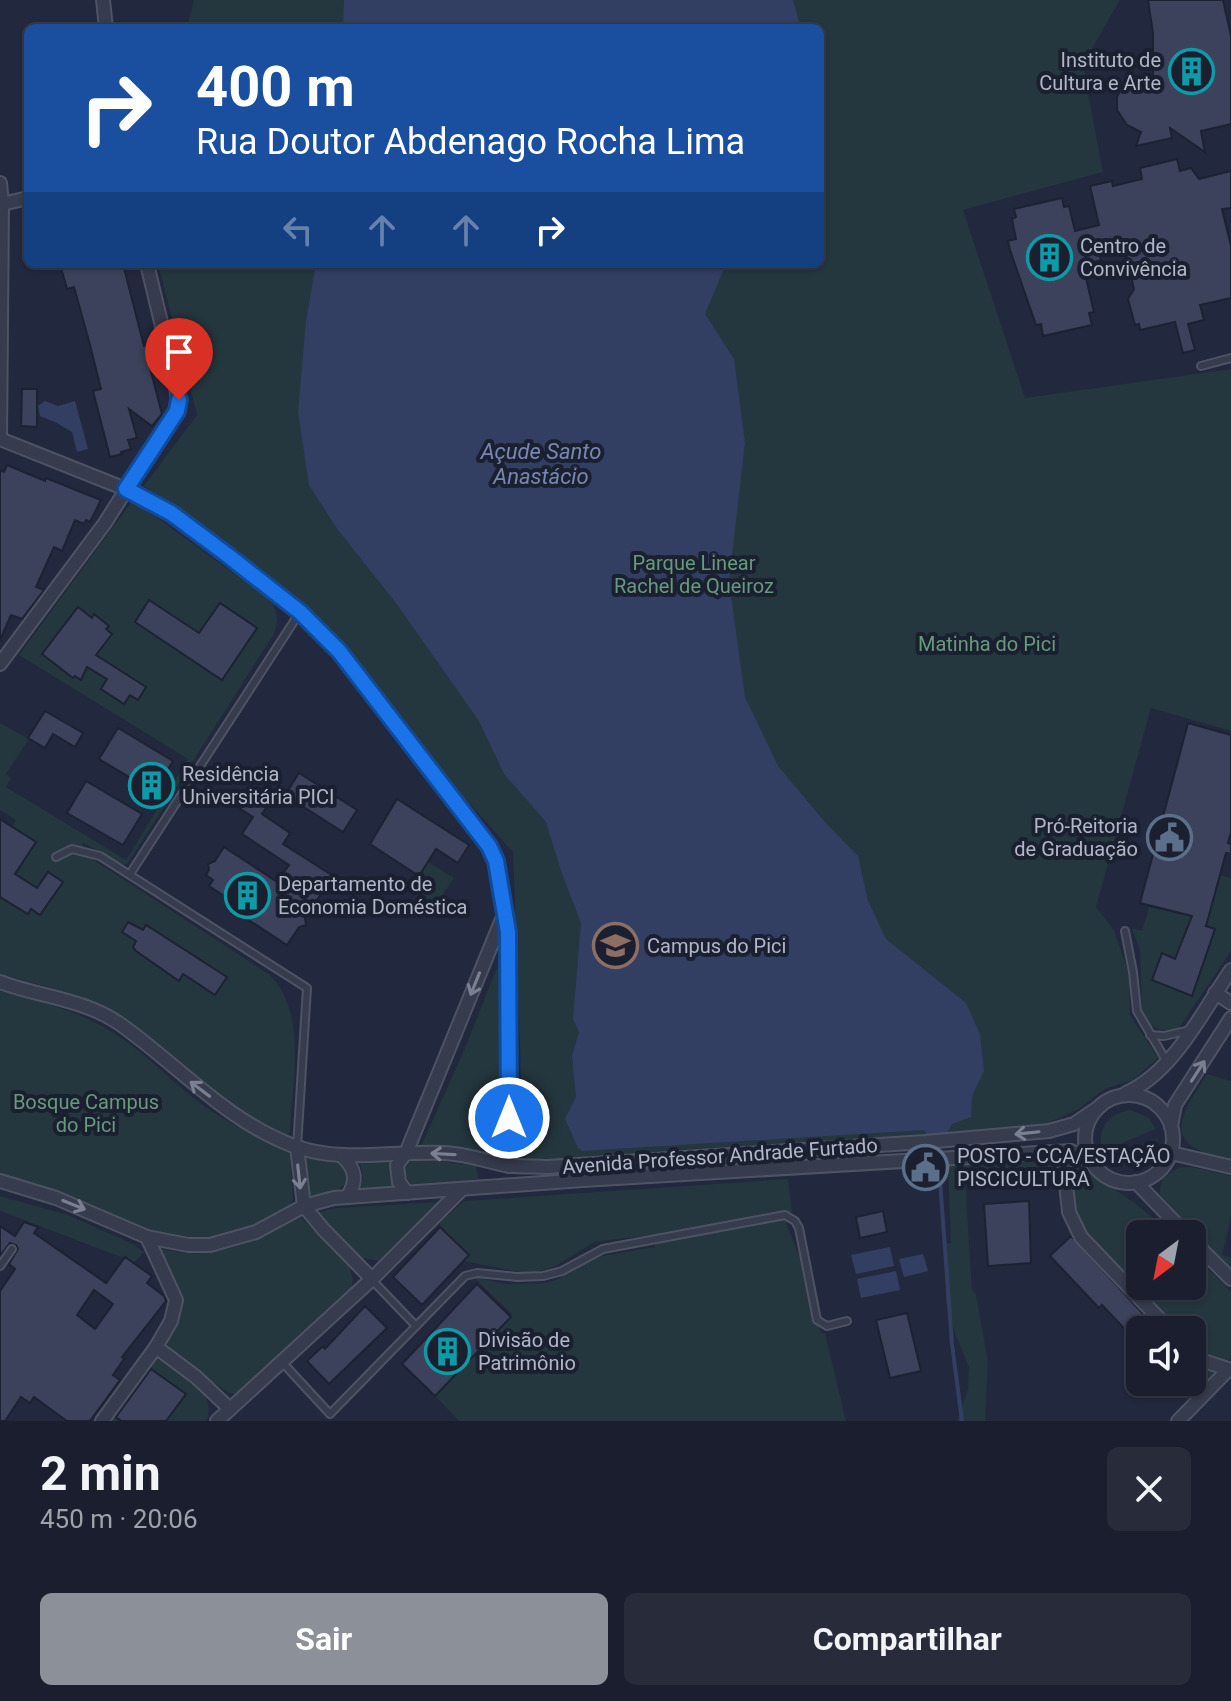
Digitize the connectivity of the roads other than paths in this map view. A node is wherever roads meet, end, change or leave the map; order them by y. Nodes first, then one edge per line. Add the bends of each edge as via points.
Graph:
1 (103, 0) edge
2 (106, 24) edge
3 (0, 183) edge
4 (24, 199) edge
5 (2, 204) junction
6 (148, 268) edge
7 (1231, 358) edge
8 (1201, 366) dead end
9 (0, 439) edge
10 (126, 489) junction
11 (300, 612) junction
12 (0, 664) edge
13 (56, 857) dead end
14 (130, 874) junction
15 (505, 912) junction
16 (1125, 931) dead end
17 (1231, 970) edge
18 (0, 982) edge
19 (1215, 993) junction
20 (1231, 1003) edge
21 (1231, 1018) edge
22 (1190, 1030) junction
23 (1150, 1035) junction
24 (1167, 1063) junction
25 (1122, 1096) junction
26 (1099, 1107) junction
27 (1171, 1126) junction
28 (297, 1147) junction
29 (406, 1153) junction
30 (1171, 1153) junction
31 (342, 1156) junction
32 (1093, 1163) junction
33 (1064, 1165) dead end
34 (509, 1166) junction
35 (1231, 1167) edge
36 (0, 1181) edge
37 (1136, 1182) junction
38 (462, 1189) junction
39 (407, 1193) junction
40 (347, 1197) junction
41 (304, 1206) junction
42 (1173, 1220) edge
43 (147, 1237) junction
44 (12, 1249) dead end
45 (1206, 1254) edge
46 (0, 1266) edge
47 (372, 1279) junction
48 (1231, 1279) edge
49 (1157, 1316) edge
50 (847, 1321) dead end
51 (416, 1326) junction
52 (156, 1347) junction
53 (282, 1362) junction
54 (1206, 1362) edge
55 (1230, 1370) edge
56 (230, 1409) junction
57 (330, 1414) junction
58 (102, 1421) edge
59 (217, 1421) edge
60 (337, 1421) edge
61 (1178, 1421) edge

1 - 2 street
3 - 5 street
4 - 5 street
5 - 9 street
6 - 10 street via 179,406
7 - 8 lane
9 - 10 street
10 - 11 street via 171,513
10 - 12 street
11 - 14 lane
11 - 15 street via 339,651 489,846
13 - 14 lane via 80,850
14 - 28 lane via 307,988
15 -> 29 street
15 - 34 street
16 - 23 lane via 1137,1011
17 - 19 street
28 -> 18 street, Avenida Professor Andrade Furtado via 235,1115 112,1019 81,1004
19 - 20 street
19 - 22 street
27 -> 21 street via 1175,1105
22 - 23 lane
22 - 24 street
23 - 24 lane
24 - 25 street via 1155,1078
25 - 26 street
25 - 27 street via 1147,1098
26 - 32 street via 1086,1130
26 -> 34 street, Avenida Professor Andrade Furtado via 1062,1128 949,1140
27 - 30 street
28 - 31 street, Avenida Professor Andrade Furtado
28 -> 41 street
29 - 31 street, Avenida Professor Andrade Furtado
34 -> 29 street, Avenida Professor Andrade Furtado via 448,1153
29 - 39 street via 397,1174
30 - 35 street
30 - 37 street via 1156,1174
31 - 40 street via 355,1176
32 - 37 street via 1116,1180
32 - 38 street, Avenida Professor Andrade Furtado via 1071,1151
33 - 49 street via 1069,1212 1081,1237
36 -> 43 street, Avenida Professor Andrade Furtado via 56,1198
37 - 42 street
38 - 39 street, Avenida Professor Andrade Furtado
38 - 47 street
39 - 40 street, Avenida Professor Andrade Furtado
40 - 41 street, Avenida Professor Andrade Furtado
41 - 43 street, Avenida Professor Andrade Furtado via 256,1232 210,1245
41 - 47 street
43 - 52 street via 176,1300
44 - 46 lane
45 - 48 street
47 - 51 lane
47 - 53 street
50 - 51 lane via 827,1326 817,1320 799,1228 785,1215 603,1249 543,1276 470,1274
51 - 57 lane
52 - 56 street
52 - 58 street
53 - 56 street
53 - 57 lane
54 - 55 street
55 - 61 street
56 - 59 street
57 - 60 lane

